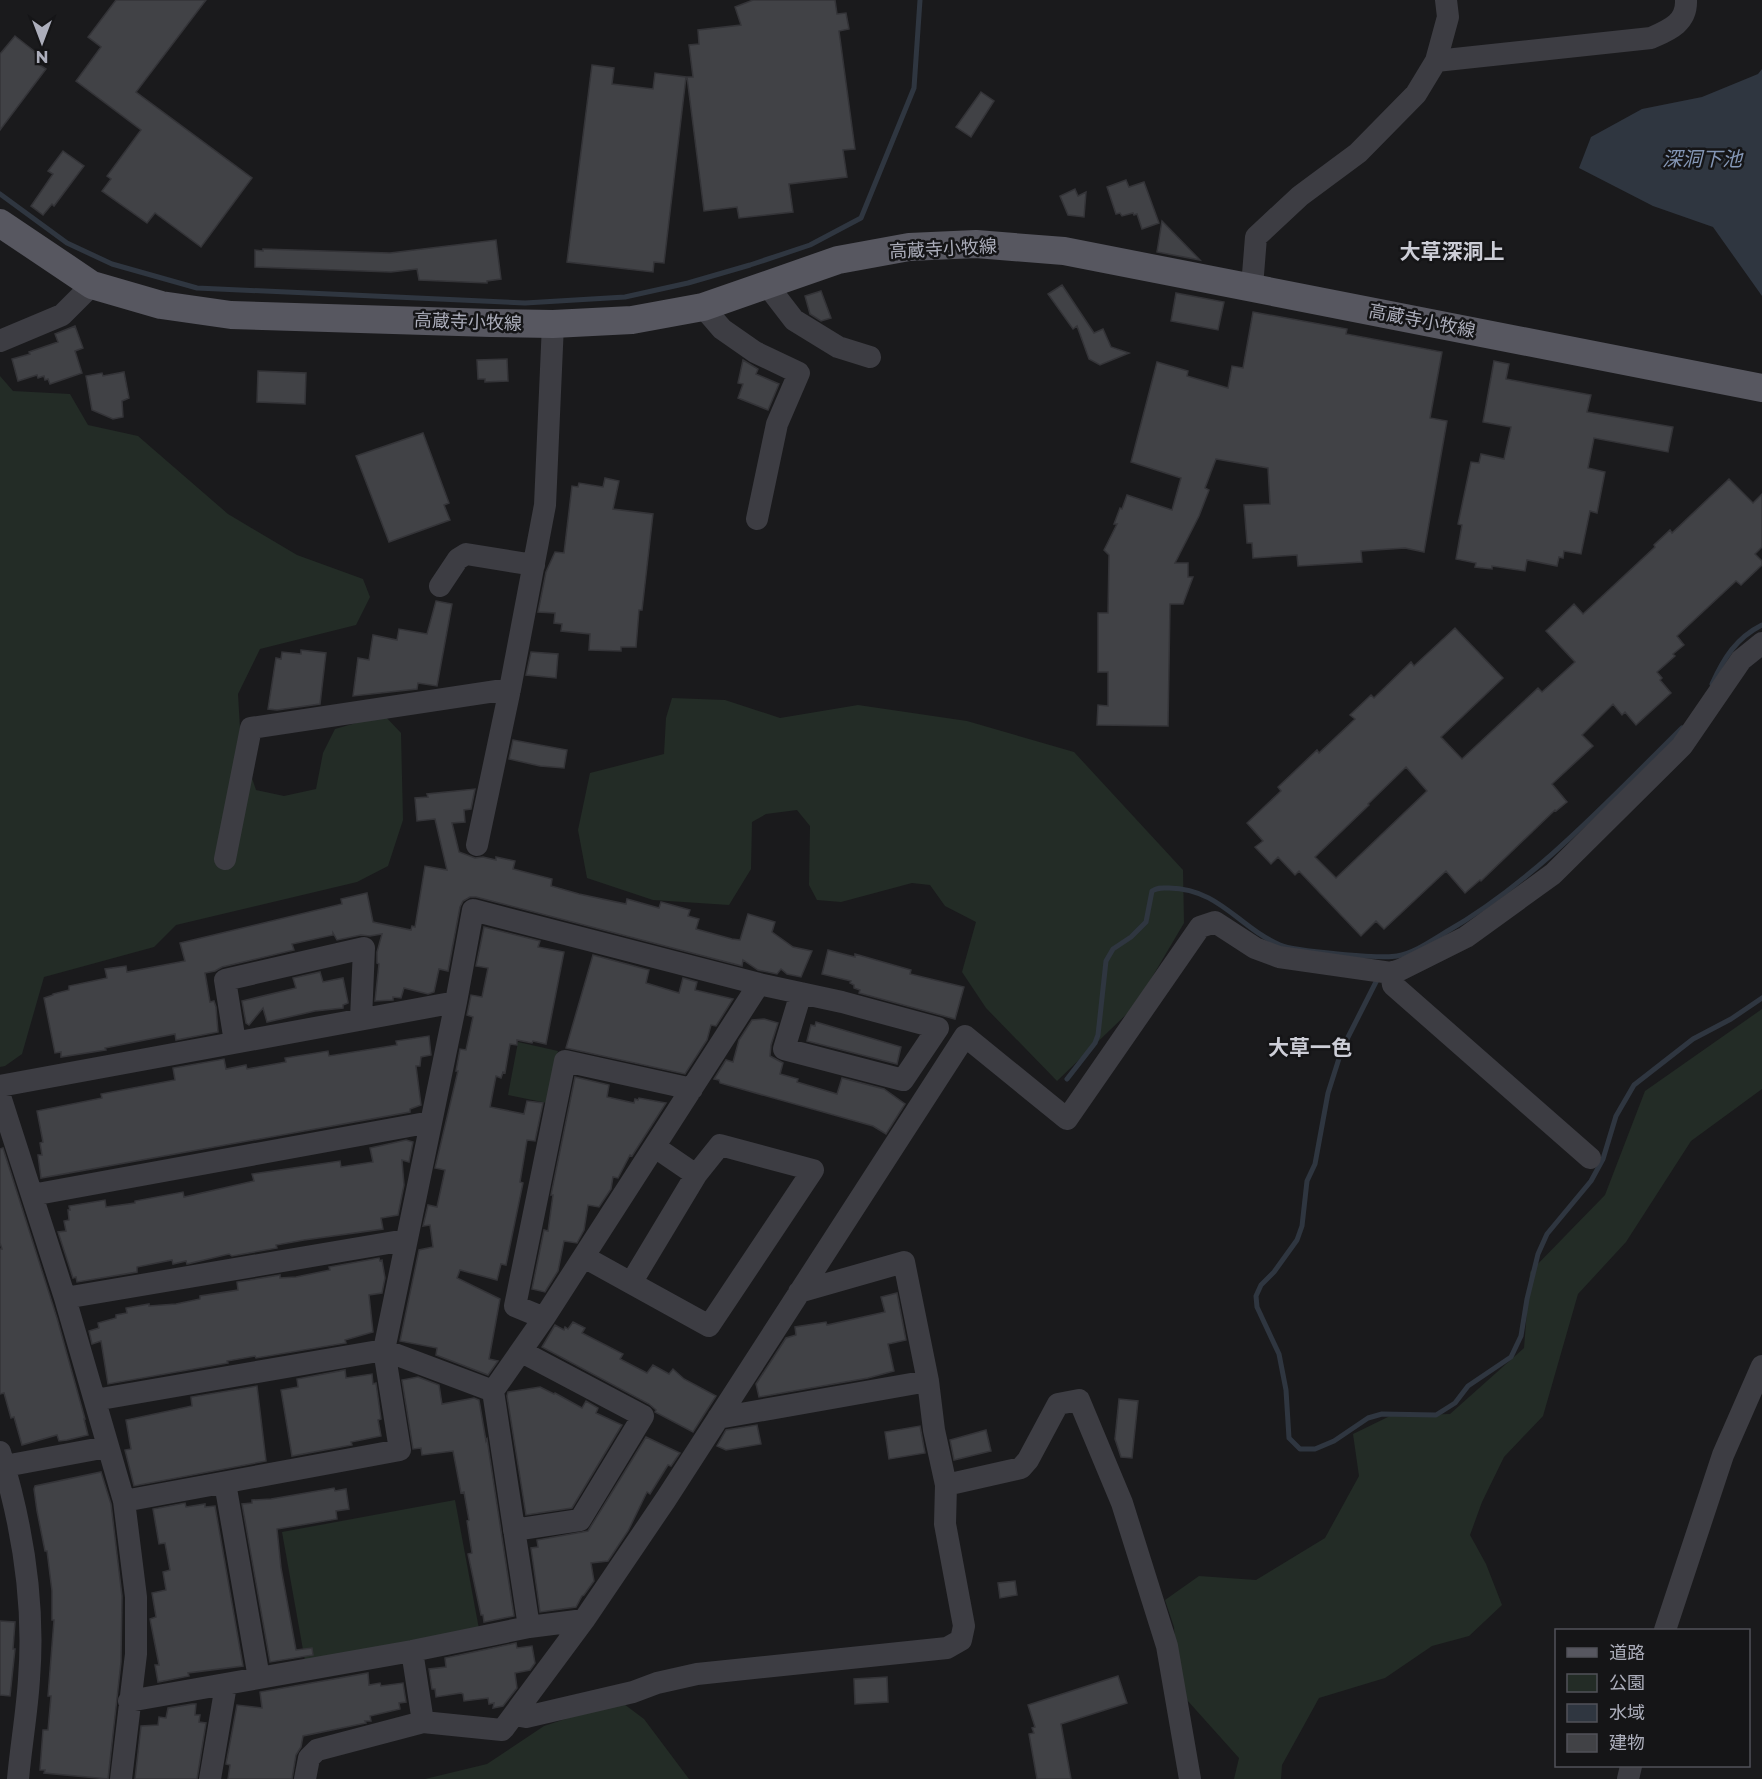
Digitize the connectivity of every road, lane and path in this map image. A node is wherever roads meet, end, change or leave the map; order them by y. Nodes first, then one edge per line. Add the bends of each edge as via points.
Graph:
1 (1446, 0) edge
2 (1686, 0) edge
3 (1436, 61) junction
4 (0, 223) edge
5 (92, 285) junction
6 (767, 285) junction
7 (1252, 287) junction
8 (703, 307) junction
9 (552, 324) junction
10 (0, 341) edge
11 (870, 357) dead end
12 (1762, 388) edge
13 (757, 519) dead end
14 (534, 565) junction
15 (440, 586) dead end
16 (1762, 643) edge
17 (510, 689) junction
18 (477, 845) dead end
19 (225, 859) dead end
20 (1391, 973) junction
21 (759, 984) junction
22 (801, 993) junction
23 (456, 1002) junction
24 (361, 1019) junction
25 (235, 1042) junction
26 (0, 1086) edge
27 (692, 1089) junction
28 (0, 1096) edge
29 (431, 1122) junction
30 (655, 1147) junction
31 (1590, 1158) dead end
32 (696, 1175) junction
33 (32, 1195) junction
34 (406, 1240) junction
35 (584, 1257) junction
36 (631, 1283) junction
37 (799, 1292) junction
38 (65, 1298) junction
39 (544, 1318) junction
40 (384, 1350) junction
41 (522, 1352) junction
42 (1762, 1366) edge
43 (928, 1381) junction
44 (494, 1391) junction
45 (95, 1400) junction
46 (718, 1418) junction
47 (107, 1447) junction
48 (1, 1462) edge
49 (225, 1483) junction
50 (946, 1485) junction
51 (124, 1501) junction
52 (514, 1530) junction
53 (584, 1620) junction
54 (529, 1627) junction
55 (1665, 1629) edge
56 (412, 1651) junction
57 (259, 1678) junction
58 (226, 1685) junction
59 (129, 1701) junction
60 (515, 1715) junction
61 (423, 1722) junction
62 (18, 1779) edge
63 (121, 1779) edge
64 (210, 1779) edge
65 (305, 1779) edge
66 (1190, 1779) edge

1 - 3 street via 1448,17
2 - 3 street via 1680,23 1651,38
3 - 7 street via 1416,94 1358,153 1300,196 1256,237
4 - 5 main road, 高蔵寺小牧線
5 - 9 main road, 高蔵寺小牧線 via 161,305 231,315
5 - 10 street via 62,315
6 - 7 main road, 高蔵寺小牧線 via 838,260 909,247 976,244 1064,251
6 - 8 main road, 高蔵寺小牧線
6 - 11 street via 794,320 838,347
7 - 12 main road, 高蔵寺小牧線
8 - 9 main road, 高蔵寺小牧線 via 632,320
8 - 13 street via 722,328 755,352 799,373 777,424
9 - 14 street via 545,505
14 - 15 street via 466,554 458,559
14 - 17 street
16 - 20 street via 1741,660 1682,746 1553,874 1466,937
17 - 18 street
17 - 19 street via 251,728
20 - 31 street via 1393,985
20 - 37 street via 1279,957 1255,948 1215,922 1200,927 1066,1119 965,1036
21 - 22 street
21 - 23 street via 473,910
21 - 27 street
22 - 22 street via 784,1049 903,1080 938,1028
23 - 24 street
23 - 29 street
24 - 25 street
24 - 25 street via 364,948 225,980
25 - 26 street
27 - 30 street
27 - 39 street via 565,1061 515,1306
28 - 33 street
29 - 33 street
29 - 34 street
30 - 32 street
30 - 35 street
32 - 36 street
32 - 36 street via 720,1145 813,1170 709,1326
33 - 38 street
34 - 38 street
34 - 40 street
35 - 36 street
35 - 39 street
37 - 43 street via 904,1262
37 - 46 street
38 - 45 street
39 - 41 street
40 - 44 street
40 - 45 street
40 - 49 street via 400,1450
41 - 44 street
41 - 52 street via 642,1416 580,1520
42 - 55 street via 1723,1455
43 - 46 street
43 - 50 street
44 - 52 street
45 - 47 street
46 - 53 street
47 - 48 street
47 - 51 street
48 - 62 street via 21,1541 29,1610 29,1678
49 - 51 street
49 - 57 street
50 - 60 street via 945,1524 964,1626 961,1640 947,1648 697,1674 536,1715
50 - 66 street via 1021,1468 1058,1404 1079,1400 1122,1503 1167,1646
51 - 59 street via 136,1597 136,1654
52 - 54 street
53 - 54 street
53 - 60 street
54 - 56 street
56 - 57 street
56 - 61 street
57 - 58 street
58 - 59 street
58 - 64 street
59 - 63 street
60 - 61 street via 502,1730
61 - 65 street via 317,1750 309,1758

